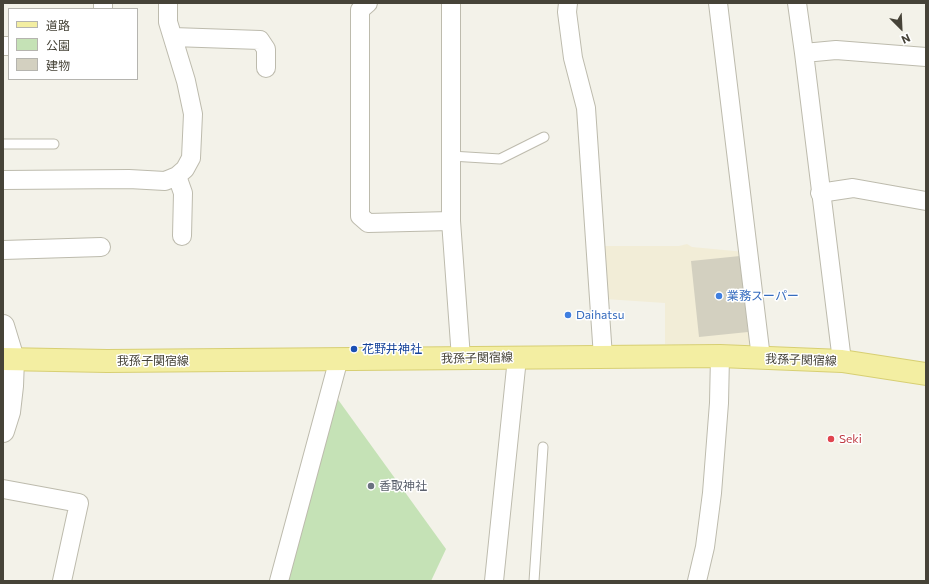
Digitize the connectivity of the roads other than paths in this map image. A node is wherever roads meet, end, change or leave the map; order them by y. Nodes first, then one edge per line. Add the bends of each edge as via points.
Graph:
1 (168, 3) edge
2 (368, 3) edge
3 (450, 3) edge
4 (568, 3) edge
5 (718, 3) edge
6 (797, 3) edge
7 (173, 37) junction
8 (804, 53) junction
9 (926, 57) edge
10 (266, 68) dead end
11 (544, 137) dead end
12 (3, 144) edge
13 (54, 144) dead end
14 (451, 156) junction
15 (177, 176) junction
16 (3, 180) edge
17 (820, 193) junction
18 (926, 201) edge
19 (451, 221) junction
20 (182, 236) dead end
21 (101, 247) dead end
22 (3, 250) edge
23 (3, 326) edge
24 (603, 356) junction
25 (720, 356) junction
26 (461, 358) junction
27 (516, 358) junction
28 (761, 358) junction
29 (8, 359) edge
30 (337, 359) junction
31 (842, 361) junction
32 (926, 374) edge
33 (3, 431) edge
34 (543, 447) dead end
35 (3, 489) edge
36 (62, 581) edge
37 (279, 581) edge
38 (494, 581) edge
39 (534, 581) edge
40 (697, 581) edge

1 - 7 street via 168,22
2 - 19 street via 360,10 360,216 368,222
3 - 14 street
4 - 24 street via 574,58 587,115
5 - 28 street
6 - 8 street
7 - 10 street via 260,40 266,49
7 - 15 street via 186,81 192,114 191,158 185,169
8 - 9 street via 836,50
8 - 17 street
11 - 14 lane via 500,159
12 - 13 lane
14 - 19 street
15 - 16 street via 165,181
15 - 20 street via 182,193
17 - 18 street via 853,188
17 - 31 street
19 - 26 street
21 - 22 street
23 - 29 street
24 - 25 main road, 我孫子関宿線
24 - 27 main road, 我孫子関宿線
25 - 28 main road, 我孫子関宿線
25 - 40 street via 712,493 705,548
26 - 27 main road, 我孫子関宿線
26 - 30 main road, 我孫子関宿線
27 - 38 street
28 - 31 main road, 我孫子関宿線
29 - 30 main road, 我孫子関宿線
29 - 33 street via 12,386
30 - 37 street
31 - 32 main road, 我孫子関宿線
34 - 39 lane
35 - 36 street via 79,503

